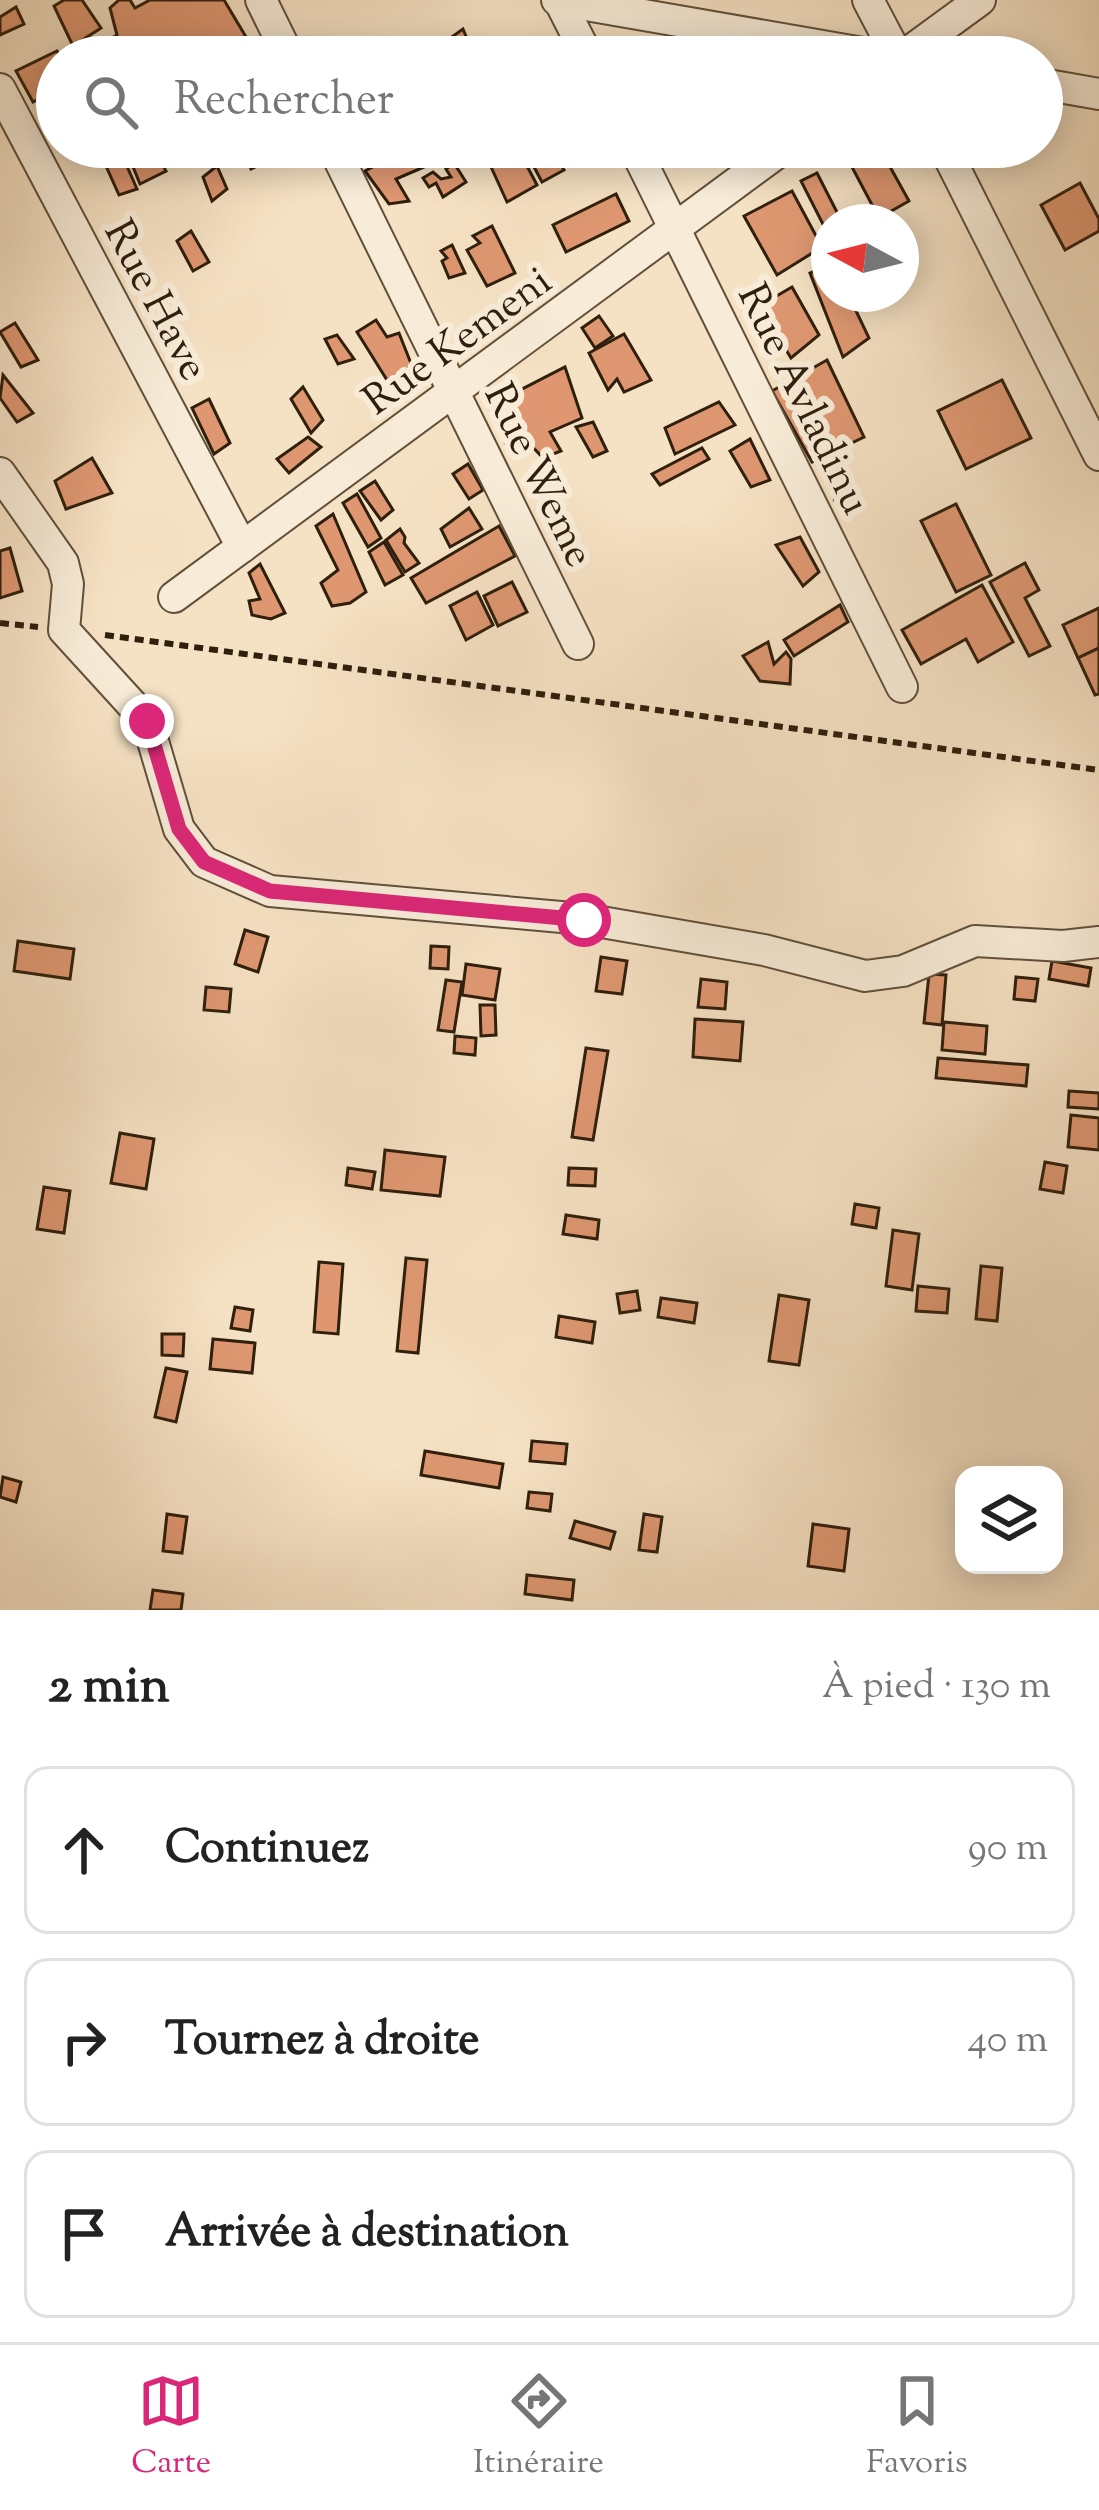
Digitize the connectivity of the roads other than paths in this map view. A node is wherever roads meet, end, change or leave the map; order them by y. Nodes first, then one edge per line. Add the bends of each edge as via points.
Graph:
1 (261, 0) edge
2 (558, 0) edge
3 (868, 0) edge
4 (980, 0) edge
5 (279, 36) edge
6 (577, 36) edge
7 (765, 36) edge
8 (888, 36) edge
9 (929, 36) edge
10 (1063, 88) edge
11 (0, 89) edge
12 (1099, 94) edge
13 (36, 157) edge
14 (42, 168) edge
15 (343, 168) edge
16 (645, 168) edge
17 (757, 168) edge
18 (955, 168) edge
19 (676, 230) junction
20 (454, 393) junction
21 (1099, 455) edge
22 (0, 473) edge
23 (242, 547) junction
24 (174, 597) dead end
25 (578, 644) dead end
26 (902, 687) dead end
27 (1099, 942) edge

1 - 5 street
2 - 6 street
2 - 7 street
3 - 8 street
4 - 9 street
10 - 12 street
11 - 13 street, Rue Have
14 - 23 street, Rue Have
15 - 20 street, Rue Weme
16 - 19 street, Rue Avladinu
17 - 19 street, Rue Kemeni
18 - 21 street
19 - 20 street, Rue Kemeni
19 - 26 street, Rue Avladinu
20 - 23 street, Rue Kemeni
20 - 25 street, Rue Weme
22 - 27 street via 63,563 64,630 147,721 179,829 204,862 270,891 607,923 865,976 903,971 975,941
23 - 24 street, Rue Kemeni

